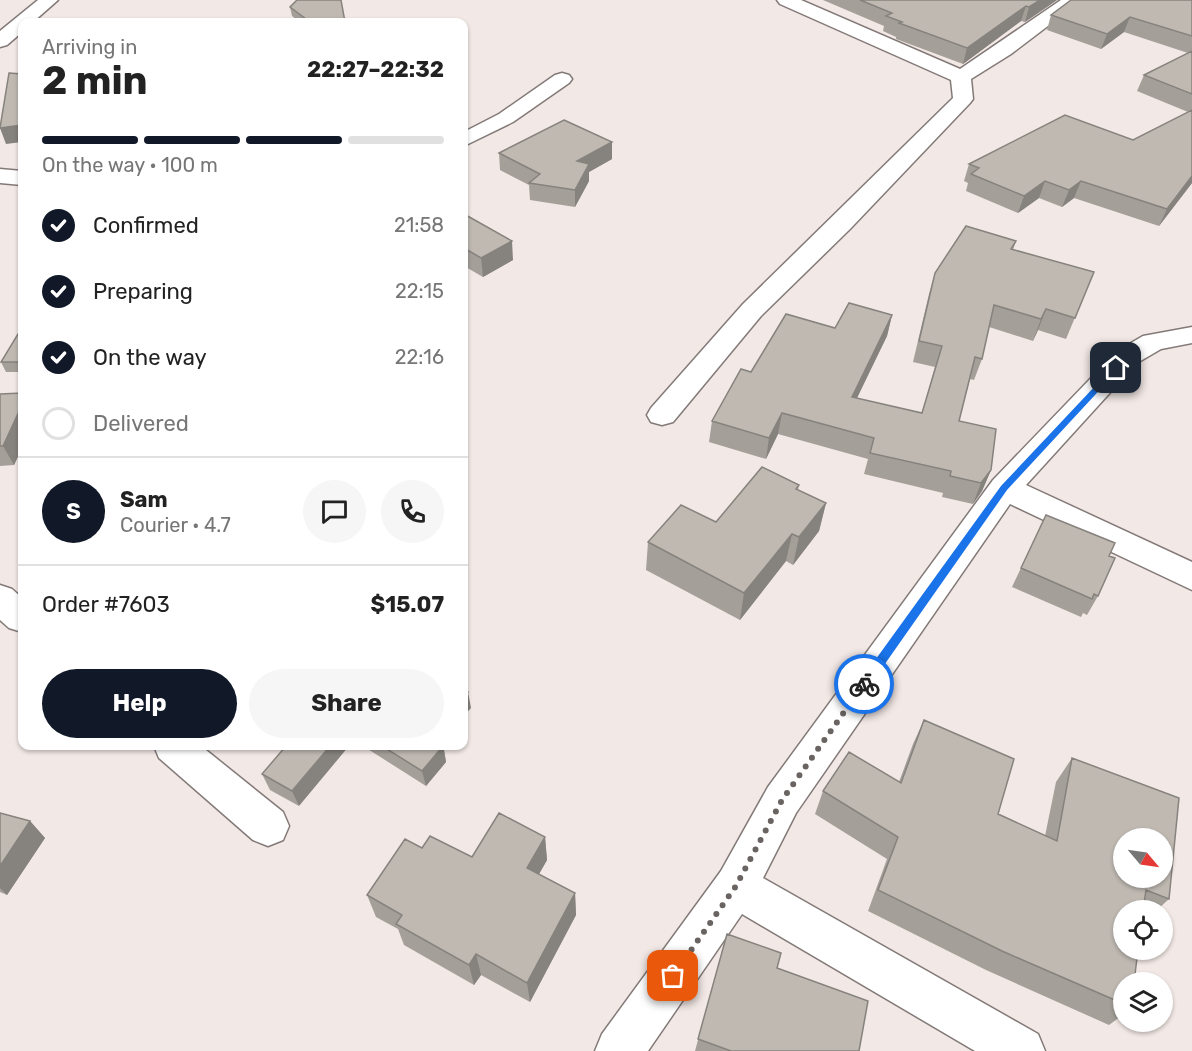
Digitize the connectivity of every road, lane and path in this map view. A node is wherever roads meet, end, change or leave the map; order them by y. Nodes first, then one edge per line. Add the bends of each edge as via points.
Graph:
1 (50, 0) edge
2 (786, 0) edge
3 (1073, 0) edge
4 (28, 18) edge
5 (18, 26) edge
6 (0, 41) edge
7 (961, 77) junction
8 (562, 79) dead end
9 (468, 138) edge
10 (0, 176) edge
11 (18, 178) edge
12 (1192, 335) edge
13 (662, 415) dead end
14 (1004, 488) junction
15 (1192, 576) edge
16 (0, 599) edge
17 (18, 615) edge
18 (178, 750) edge
19 (268, 826) dead end
20 (736, 886) junction
21 (619, 1051) edge
22 (1021, 1051) edge

1 - 4 street
2 - 7 street
3 - 7 street via 989,62
5 - 6 street
7 - 13 street via 963,99 752,310
8 - 9 street via 506,118
10 - 11 street
12 - 14 street via 1153,342 1127,357
14 - 15 street
14 - 20 street via 782,800
16 - 17 street
18 - 19 street
20 - 21 street
20 - 22 street

